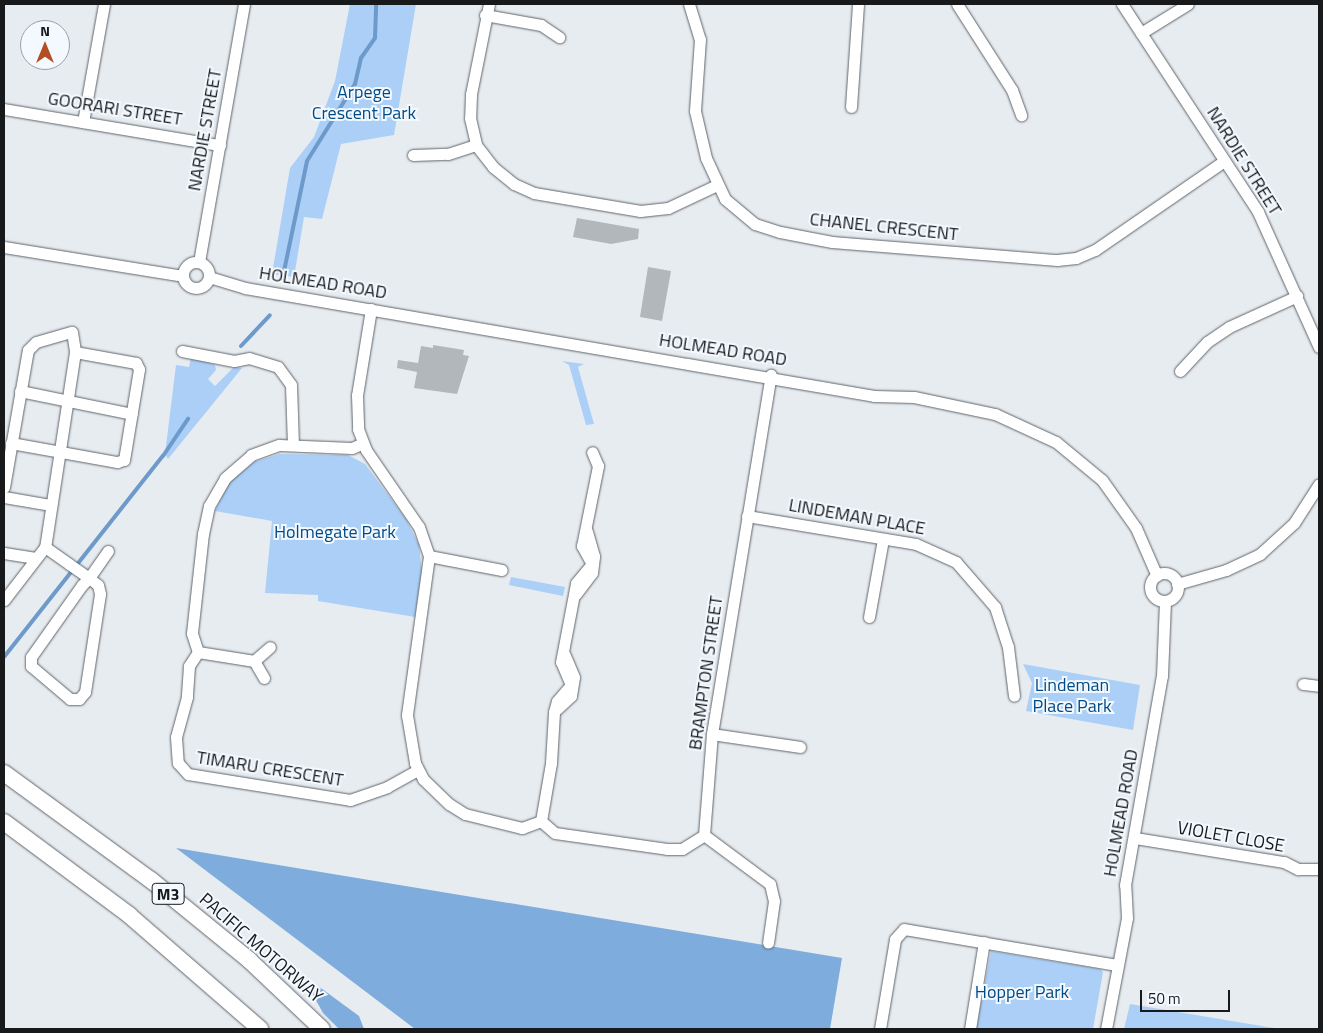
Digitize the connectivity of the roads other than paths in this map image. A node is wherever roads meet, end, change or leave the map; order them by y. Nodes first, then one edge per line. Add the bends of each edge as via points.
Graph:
1 (104, 4) edge
2 (244, 4) edge
3 (691, 4) edge
4 (858, 4) edge
5 (957, 4) edge
6 (1122, 4) edge
7 (1188, 4) edge
8 (487, 9) edge
9 (1141, 33) junction
10 (559, 37) dead end
11 (851, 107) dead end
12 (4, 108) edge
13 (1021, 114) dead end
14 (83, 122) junction
15 (220, 145) junction
16 (476, 145) junction
17 (413, 155) dead end
18 (1224, 161) junction
19 (718, 185) junction
20 (4, 248) edge
21 (199, 262) junction
22 (183, 276) junction
23 (210, 277) junction
24 (1297, 296) junction
25 (371, 309) junction
26 (1319, 347) edge
27 (75, 352) junction
28 (182, 352) dead end
29 (1180, 371) dead end
30 (771, 375) junction
31 (20, 391) junction
32 (68, 401) junction
33 (132, 414) junction
34 (362, 441) junction
35 (11, 444) junction
36 (293, 445) junction
37 (59, 452) junction
38 (592, 452) dead end
39 (1319, 486) edge
40 (4, 487) edge
41 (4, 497) edge
42 (51, 505) junction
43 (747, 516) junction
44 (883, 539) junction
45 (45, 547) junction
46 (108, 552) dead end
47 (4, 553) edge
48 (429, 556) junction
49 (36, 558) junction
50 (502, 570) dead end
51 (84, 575) junction
52 (1156, 576) junction
53 (1177, 584) junction
54 (4, 600) edge
55 (1165, 601) junction
56 (869, 617) dead end
57 (270, 647) dead end
58 (198, 652) junction
59 (254, 661) junction
60 (264, 678) dead end
61 (1303, 684) dead end
62 (1319, 686) edge
63 (1014, 696) dead end
64 (712, 734) junction
65 (800, 747) dead end
66 (418, 770) junction
67 (4, 773) edge
68 (541, 821) junction
69 (4, 822) edge
70 (704, 835) junction
71 (1135, 838) junction
72 (1319, 869) edge
73 (984, 942) junction
74 (768, 943) dead end
75 (1116, 965) junction
76 (260, 1029) edge
77 (322, 1029) edge
78 (880, 1029) edge
79 (970, 1029) edge
80 (1106, 1029) edge

1 - 14 street
2 - 15 street, NARDIE STREET
3 - 19 street, CHANEL CRESCENT via 700,39 698,131
4 - 11 street
5 - 13 street via 1012,90
6 - 9 street, NARDIE STREET
7 - 9 street
8 - 10 street via 541,25
8 - 16 street via 471,94
9 - 18 street, NARDIE STREET
12 - 14 street, GOORARI STREET
14 - 15 street, GOORARI STREET
15 - 21 street, NARDIE STREET
16 - 17 street via 448,154
16 - 19 street via 493,167 534,193 640,212 668,208
18 - 19 street, CHANEL CRESCENT via 1095,250 1057,260 832,242 780,232 755,224 739,212 725,199
18 - 24 street, NARDIE STREET via 1258,212
20 - 22 street
21 - 22 street via 188,265
21 - 23 street via 206,266
22 - 23 street via 193,288 205,285
23 - 25 street, HOLMEAD ROAD via 244,288
24 - 26 street, NARDIE STREET
24 - 29 street via 1230,327 1207,342
25 - 30 street, HOLMEAD ROAD
25 - 34 street via 357,395
27 - 31 street via 72,332 36,342 28,350
27 - 32 street
27 - 33 street via 136,363 139,369
28 - 36 street via 234,361 249,358 278,367 291,385
30 - 43 street, BRAMPTON STREET
30 - 52 street, HOLMEAD ROAD via 884,397 914,397 996,414 1037,430 1088,466 1115,496 1136,528
31 - 32 street
31 - 35 street
32 - 33 street
32 - 37 street
33 - 37 street via 124,460 117,462
34 - 36 street via 340,446
34 - 48 street via 419,527
35 - 37 street
35 - 40 street
36 - 58 street via 251,455 225,478 206,520 195,618 200,642
37 - 42 street
38 - 68 street via 598,466 587,531 591,579 576,594 561,662 571,684 557,701 554,712 551,763
39 - 53 street via 1294,524 1260,554 1226,570
41 - 42 street
42 - 45 street
43 - 44 street, LINDEMAN PLACE
43 - 64 street, BRAMPTON STREET
44 - 56 street
44 - 63 street, LINDEMAN PLACE via 930,548 971,575 1000,620
45 - 49 street
45 - 51 street
46 - 51 street
47 - 49 street
48 - 50 street
48 - 66 street via 407,715 407,730
49 - 54 street
51 - 51 street via 98,585 100,594 85,692 79,700 70,699 31,666 31,657
52 - 53 street via 1169,575
52 - 55 street, HOLMEAD ROAD via 1151,582 1151,593
53 - 55 street via 1176,594
55 - 71 street, HOLMEAD ROAD via 1162,676
57 - 59 street
58 - 59 street
58 - 66 street, TIMARU CRESCENT via 199,664 188,684 176,752 182,770 188,774 337,800 363,797
59 - 60 street
61 - 62 street
64 - 65 street
64 - 70 street, BRAMPTON STREET
66 - 68 street via 433,791 460,811 522,828
67 - 77 highway, PACIFIC MOTORWAY / M3 via 166,892 250,960
68 - 70 street via 556,833 682,849
69 - 76 highway, M3 via 129,914
70 - 74 street via 770,884 774,901
71 - 72 street, VIOLET CLOSE via 1284,862 1298,870
71 - 75 street, HOLMEAD ROAD via 1125,884 1127,918
73 - 75 street
73 - 78 street via 910,929 898,933
73 - 79 street
75 - 80 street, HOLMEAD ROAD

